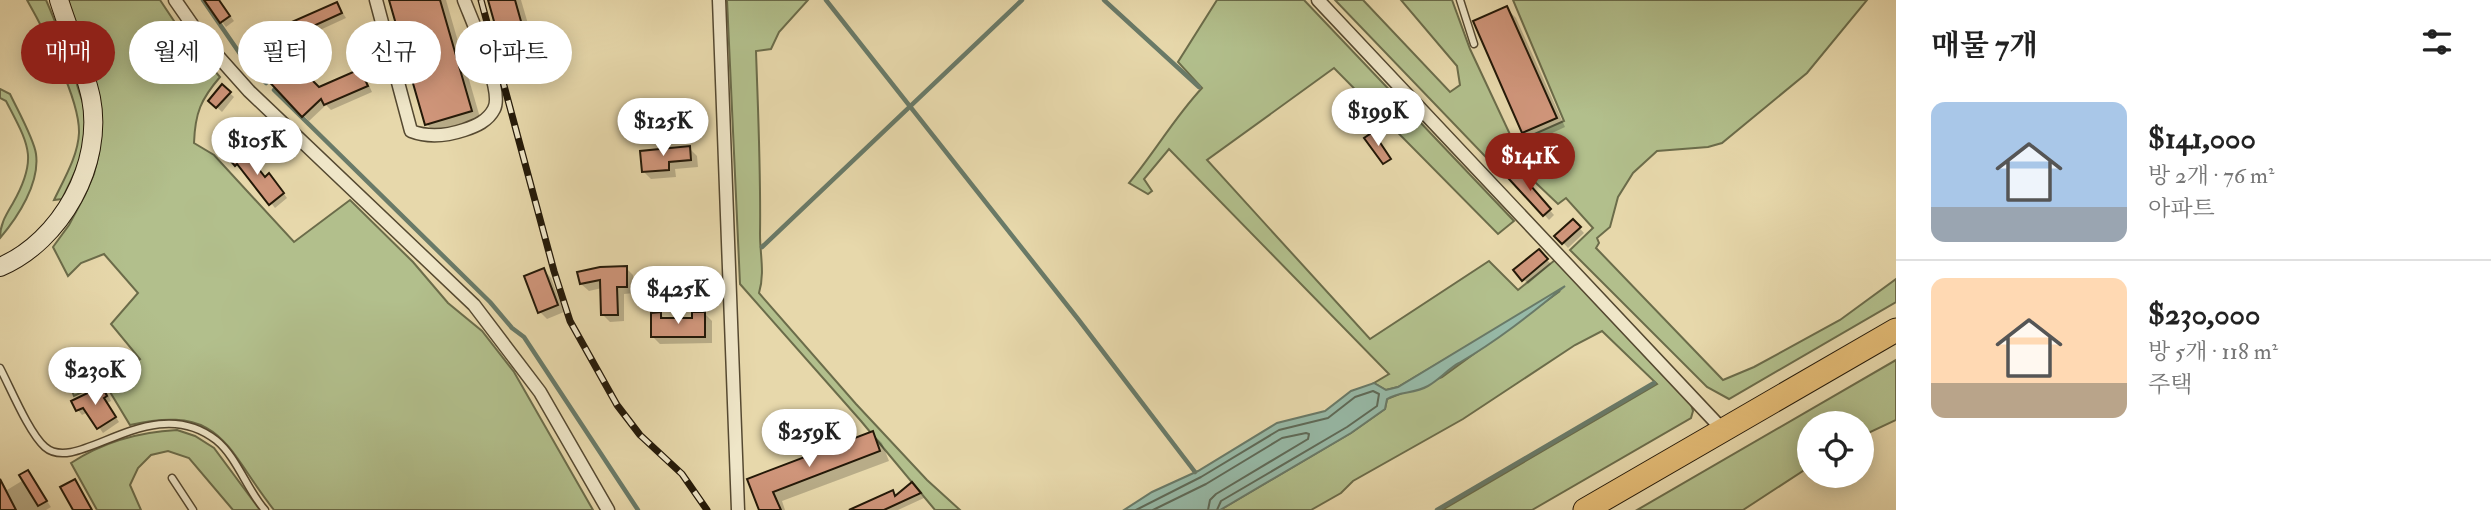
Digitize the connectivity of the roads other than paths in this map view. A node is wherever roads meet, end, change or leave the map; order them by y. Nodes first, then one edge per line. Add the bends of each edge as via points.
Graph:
1 (59, 0) edge
2 (175, 0) edge
3 (376, 0) edge
4 (464, 0) edge
5 (719, 0) edge
6 (1318, 0) edge
7 (1460, 0) edge
8 (1474, 44) dead end
9 (0, 267) edge
10 (1896, 330) edge
11 (0, 368) edge
12 (1722, 429) junction
13 (172, 478) dead end
14 (193, 510) edge
15 (265, 510) edge
16 (608, 510) edge
17 (738, 510) edge
18 (1585, 510) edge

1 - 9 street via 91,97 93,117 86,162 79,187 49,231 29,252
2 - 16 street via 232,74 474,305 540,392
3 - 4 street via 411,131 442,136 478,125 489,117 497,99
5 - 17 street
6 - 12 street
7 - 8 lane
10 - 12 highway
11 - 15 lane via 35,435 55,453 85,450 154,424 187,426 217,441
12 - 18 highway
13 - 14 lane

